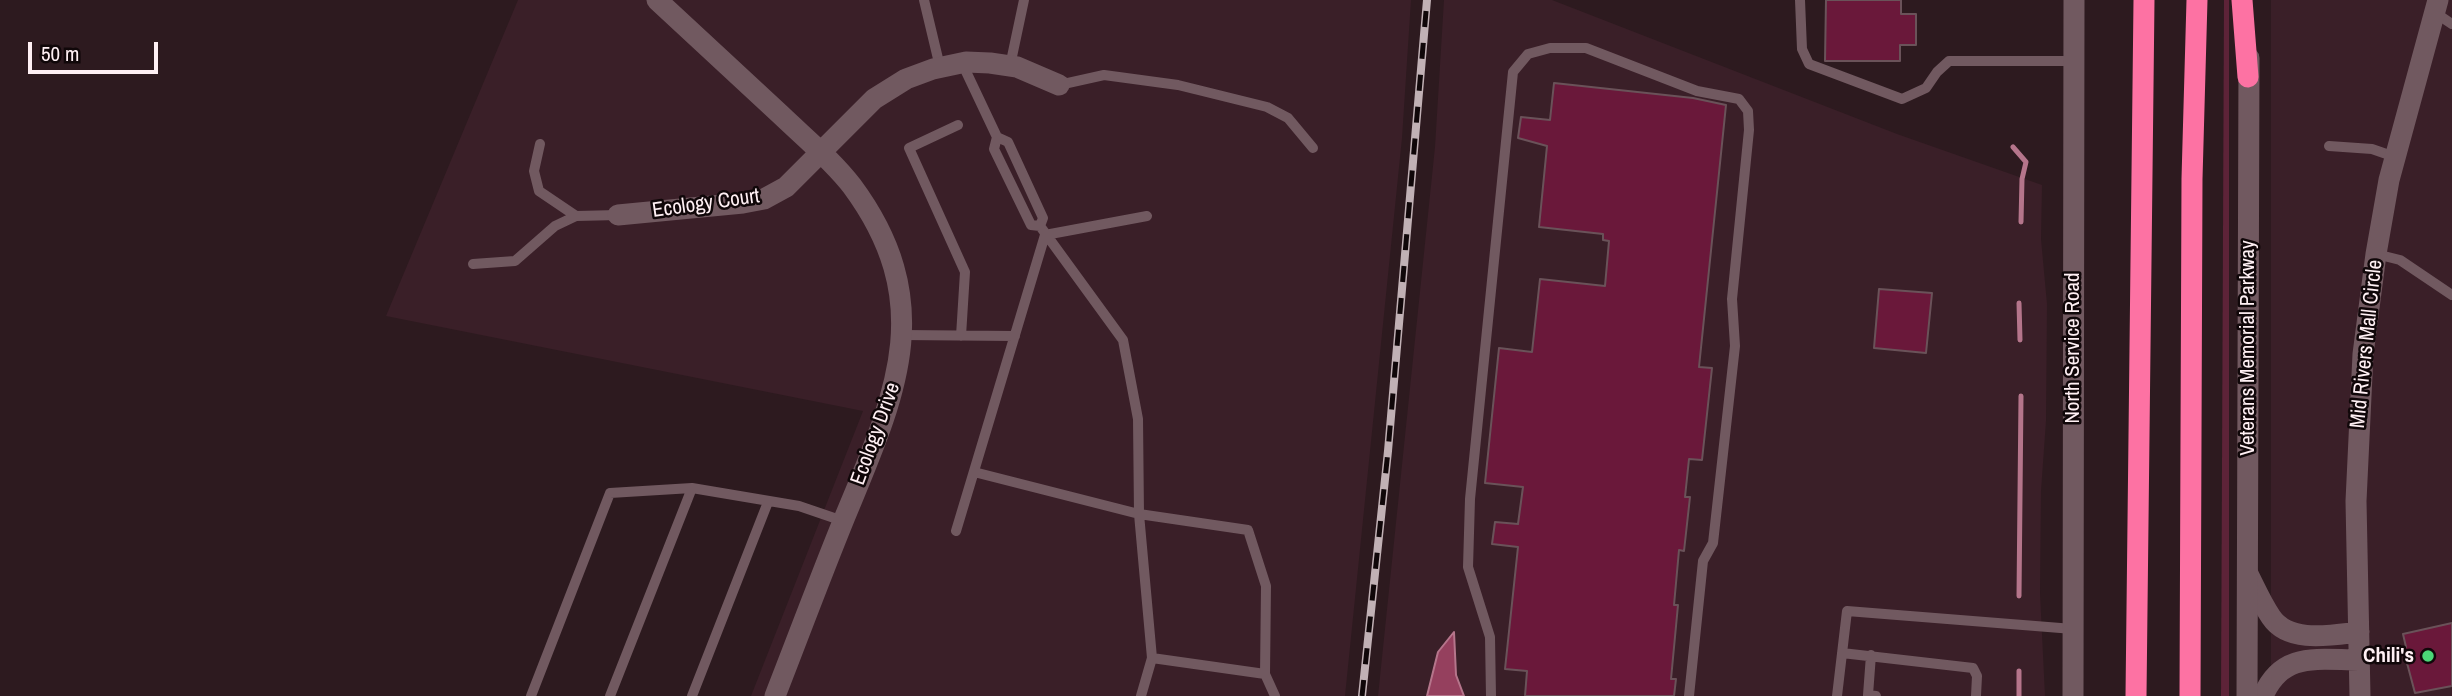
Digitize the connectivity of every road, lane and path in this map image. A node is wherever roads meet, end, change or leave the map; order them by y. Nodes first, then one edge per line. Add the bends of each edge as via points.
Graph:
1 (657, 0) edge
2 (924, 0) edge
3 (1024, 0) edge
4 (1800, 0) edge
5 (2074, 0) edge
6 (2144, 0) edge
7 (2197, 0) edge
8 (2242, 0) edge
9 (2250, 0) edge
10 (2441, 12) edge
11 (2074, 61) junction
12 (962, 63) junction
13 (1010, 66) junction
14 (940, 67) junction
15 (2248, 77) junction
16 (1059, 85) joint
17 (958, 125) dead end
18 (540, 144) dead end
19 (2329, 146) dead end
20 (1313, 148) dead end
21 (821, 153) junction
22 (2395, 157) junction
23 (618, 215) joint
24 (576, 216) junction
25 (1147, 216) dead end
26 (1042, 230) junction
27 (2376, 254) junction
28 (473, 264) dead end
29 (2452, 295) edge
30 (902, 335) junction
31 (961, 336) junction
32 (1015, 336) junction
33 (974, 472) junction
34 (692, 488) junction
35 (768, 502) junction
36 (1139, 514) junction
37 (843, 521) junction
38 (956, 531) dead end
39 (2248, 574) junction
40 (2073, 629) junction
41 (2359, 632) junction
42 (1842, 653) junction
43 (1871, 655) junction
44 (1152, 658) junction
45 (2359, 660) junction
46 (1265, 674) junction
47 (531, 696) edge
48 (610, 696) edge
49 (692, 696) edge
50 (775, 696) edge
51 (1141, 696) edge
52 (1275, 696) edge
53 (1491, 696) edge
54 (1689, 696) edge
55 (1837, 696) edge
56 (1876, 696) edge
57 (1976, 696) edge
58 (2073, 696) edge
59 (2136, 696) edge
60 (2190, 696) edge
61 (2247, 696) edge
62 (2263, 696) edge
63 (2360, 696) edge

1 - 21 street, Ecology Drive
2 - 14 lane
3 - 13 lane
4 - 11 lane via 1802,49 1809,64 1902,99 1926,88 1949,61
5 - 11 street, North Service Road
6 - 59 highway
7 - 60 highway
8 - 15 highway
9 - 15 street, Veterans Memorial Parkway
10 - 22 street, Mid Rivers Mall Circle
11 - 40 street, North Service Road
12 - 13 street, Ecology Court
12 - 14 street, Ecology Court
12 - 26 lane via 997,137 1008,142 1043,218
13 - 16 street, Ecology Court
14 - 21 street, Ecology Court via 906,79 874,99
15 - 39 street, Veterans Memorial Parkway
16 - 20 lane via 1104,75 1178,85 1267,107 1287,118
17 - 31 lane via 909,148 965,272
18 - 24 lane via 534,171 539,191
19 - 22 lane via 2372,149
21 - 23 street, Ecology Court via 786,187 764,199
21 - 30 street, Ecology Drive via 851,184 883,238 894,270
22 - 27 street, Mid Rivers Mall Circle
23 - 24 lane
24 - 28 lane via 555,226 516,261
25 - 26 lane
26 - 32 lane
26 - 36 lane via 1123,340 1138,419
27 - 29 lane via 2400,260
27 - 41 street, Mid Rivers Mall Circle via 2358,436
30 - 31 lane
30 - 37 street, Ecology Drive via 886,419
31 - 32 lane
32 - 33 lane
33 - 36 lane
33 - 38 lane
34 - 35 lane
34 - 47 lane via 610,493
34 - 48 lane
35 - 37 lane via 799,506
35 - 49 lane
36 - 44 lane
36 - 46 lane via 1248,530 1266,586
37 - 50 street, Ecology Drive
39 - 41 street via 2280,627 2295,634
39 - 61 street, Veterans Memorial Parkway
40 - 42 lane via 1847,611
40 - 58 street, North Service Road
41 - 45 street, Mid Rivers Mall Circle
42 - 43 lane
42 - 55 lane
43 - 56 lane via 1868,695
43 - 57 lane via 1973,668
44 - 46 lane
44 - 51 lane
45 - 62 street via 2298,661 2281,668
45 - 63 street, Mid Rivers Mall Circle
46 - 52 lane
53 - 54 lane via 1490,637 1468,567 1471,485 1513,72 1528,54 1550,48 1586,48 1697,91 1739,99 1748,111 1732,299 1735,346 1713,543 1703,561

